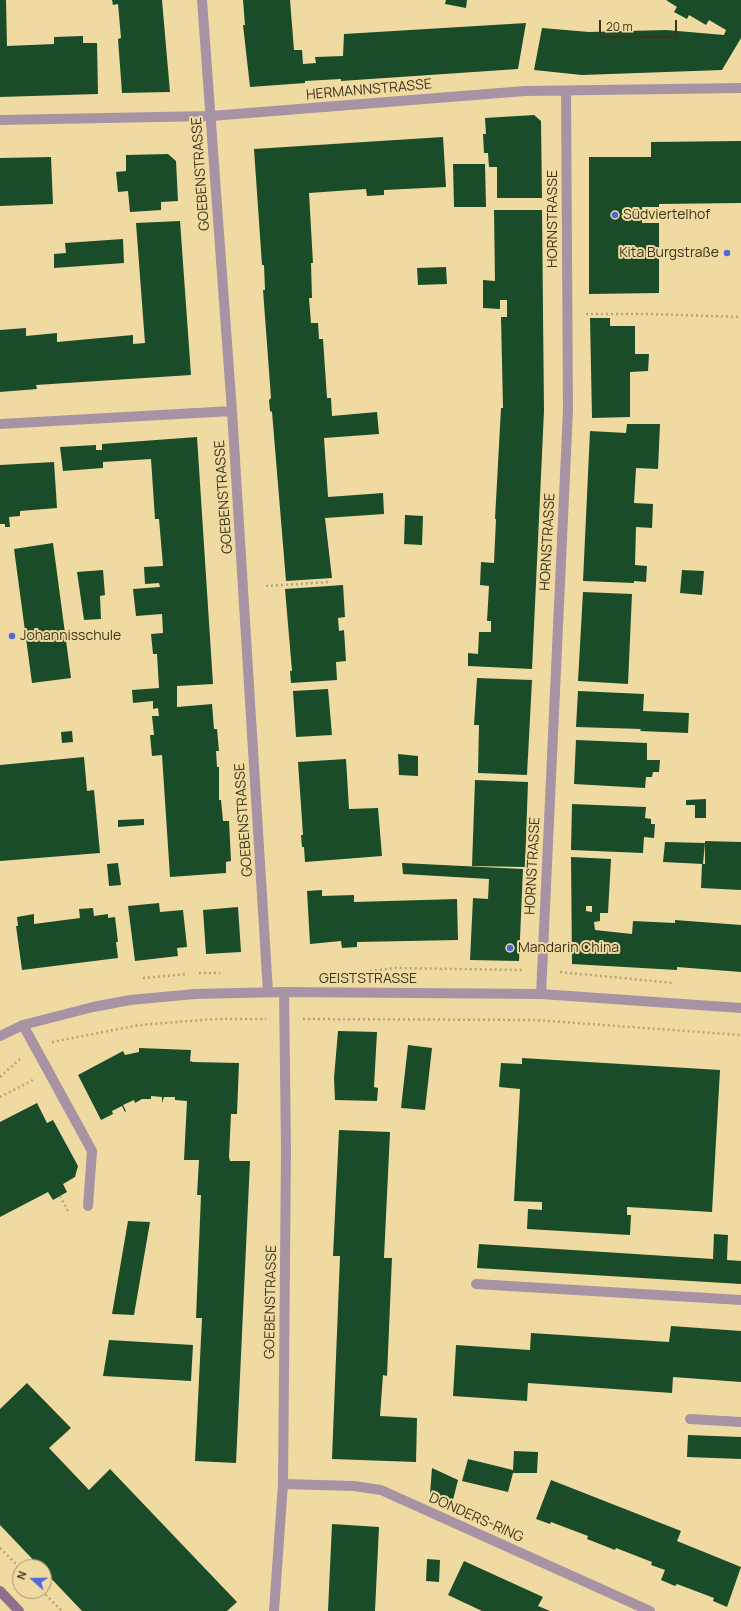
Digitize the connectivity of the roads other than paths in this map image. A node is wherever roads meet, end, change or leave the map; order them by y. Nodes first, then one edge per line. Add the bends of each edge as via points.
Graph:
1 (202, 0) edge
2 (741, 88) edge
3 (566, 91) junction
4 (211, 116) junction
5 (0, 120) edge
6 (232, 411) junction
7 (0, 424) edge
8 (268, 992) junction
9 (284, 992) junction
10 (541, 994) junction
11 (741, 1008) edge
12 (23, 1025) junction
13 (0, 1036) edge
14 (88, 1206) dead end
15 (476, 1284) dead end
16 (741, 1300) edge
17 (690, 1419) dead end
18 (741, 1422) edge
19 (283, 1484) junction
20 (0, 1591) edge
21 (19, 1611) edge
22 (274, 1611) edge
23 (650, 1611) edge

1 - 4 street, GOEBENSTRASSE
2 - 3 street, HERMANNSTRASSE
3 - 4 street, HERMANNSTRASSE via 525,91
3 - 10 street, HORNSTRASSE via 568,410
4 - 5 street, HERMANNSTRASSE
4 - 6 street, GOEBENSTRASSE
6 - 7 street
6 - 8 street, GOEBENSTRASSE
8 - 9 street, GEISTSTRASSE
8 - 12 street, GEISTSTRASSE via 195,994 130,1000
9 - 10 street, GEISTSTRASSE
9 - 19 street, GOEBENSTRASSE via 286,1158
10 - 11 street, GEISTSTRASSE
12 - 13 street, GEISTSTRASSE
12 - 14 street via 92,1151
15 - 16 street
17 - 18 street
19 - 22 street, GOEBENSTRASSE
19 - 23 street, DONDERS-RING via 354,1486 380,1490
20 - 21 main road

